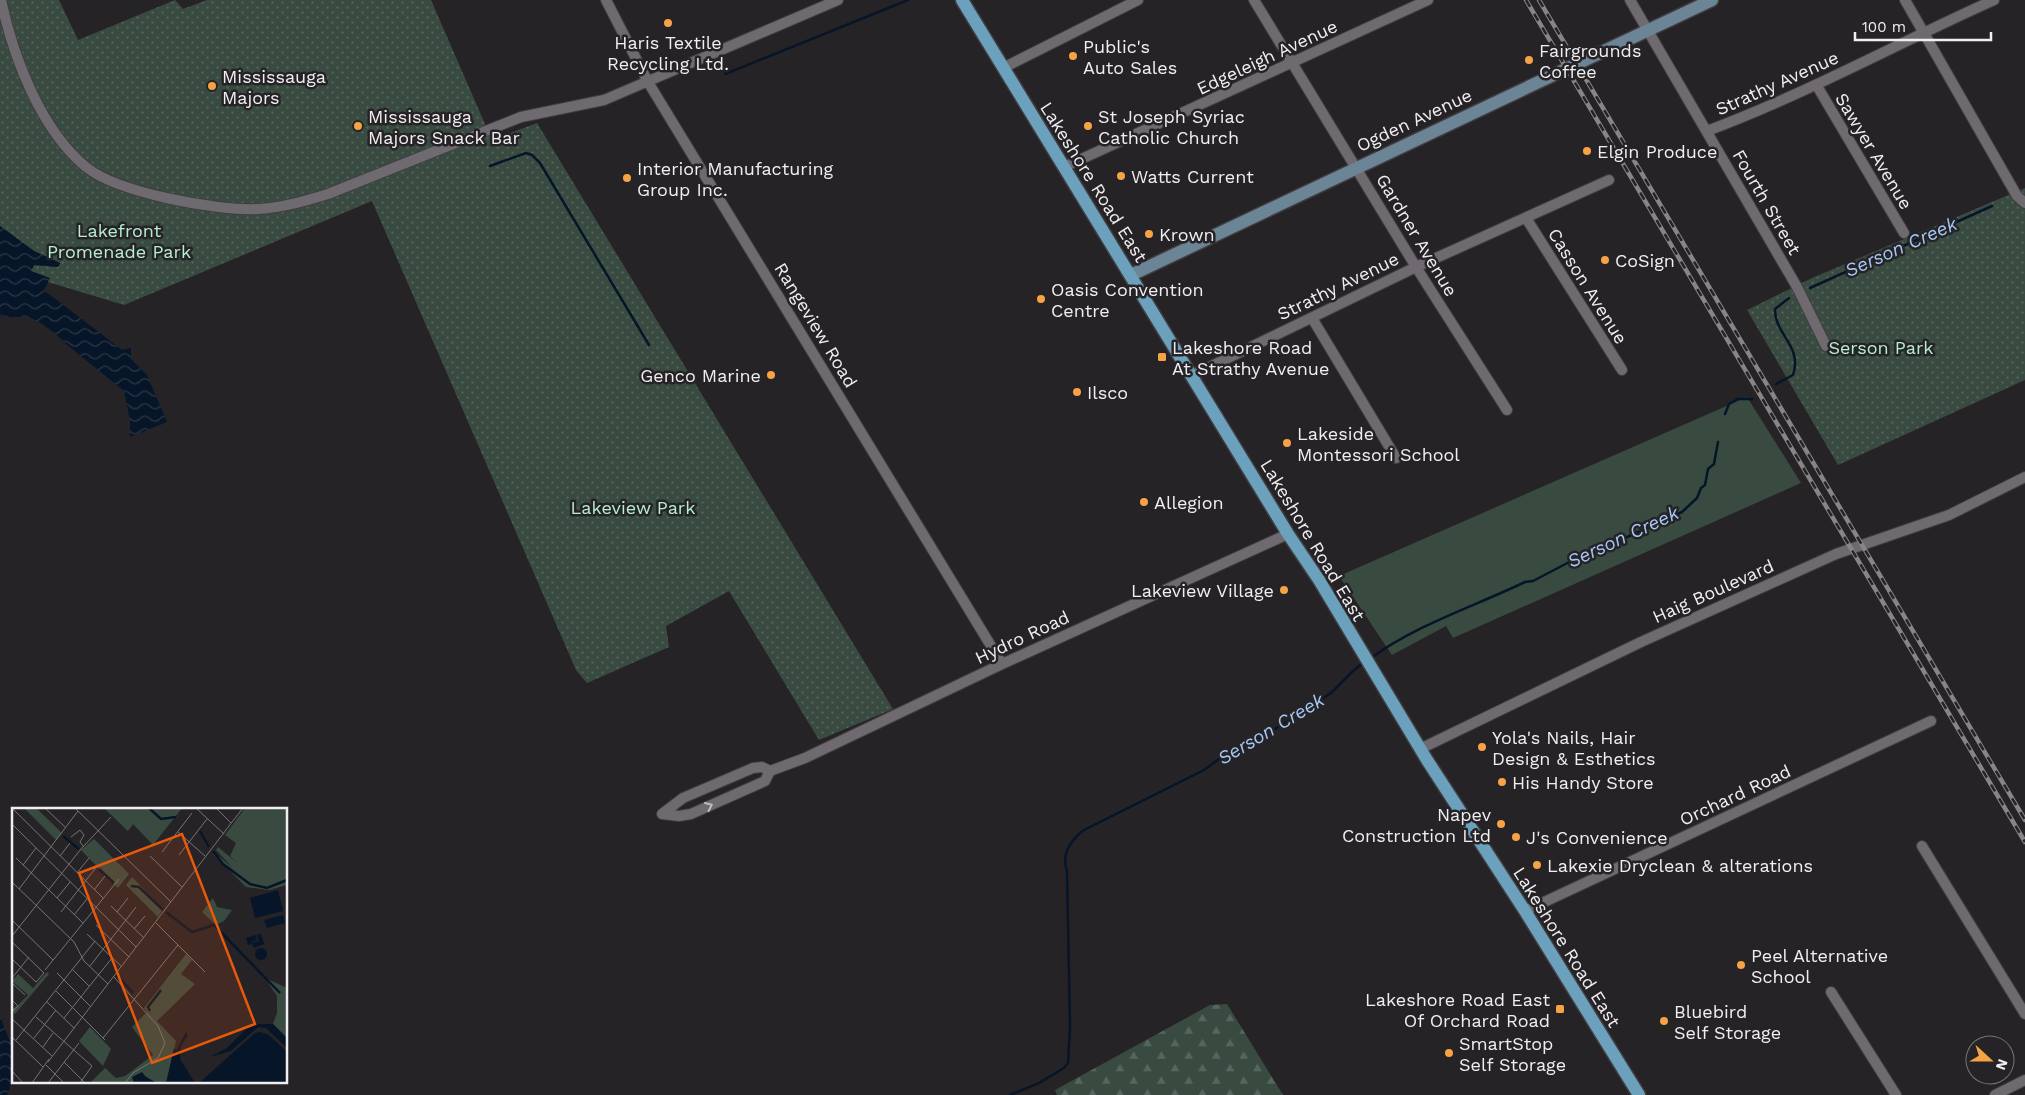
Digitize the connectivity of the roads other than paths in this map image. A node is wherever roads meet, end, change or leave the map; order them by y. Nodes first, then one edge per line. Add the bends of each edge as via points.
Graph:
1 (1, 0) edge
2 (606, 0) edge
3 (838, 0) edge
4 (962, 0) edge
5 (1138, 0) edge
6 (1254, 0) edge
7 (1428, 0) edge
8 (1630, 0) edge
9 (1712, 0) edge
10 (1905, 0) edge
11 (1994, 0) edge
12 (1117, 4) edge
13 (1647, 30) junction
14 (1925, 31) junction
15 (1292, 64) junction
16 (1003, 68) junction
17 (648, 82) junction
18 (1817, 86) junction
19 (1707, 131) junction
20 (1357, 166) junction
21 (1064, 167) junction
22 (1609, 180) dead end
23 (2025, 203) edge
24 (1526, 218) junction
25 (1904, 233) dead end
26 (1416, 266) junction
27 (1131, 275) junction
28 (1312, 318) junction
29 (1826, 346) dead end
30 (1622, 370) dead end
31 (1192, 374) junction
32 (1507, 410) dead end
33 (1396, 458) dead end
34 (2025, 477) edge
35 (1288, 534) junction
36 (1002, 664) junction
37 (1931, 721) dead end
38 (1420, 749) junction
39 (770, 771) junction
40 (1922, 846) dead end
41 (1525, 911) junction
42 (1831, 992) dead end
43 (2025, 1014) edge
44 (2025, 1080) edge
45 (1639, 1095) edge
46 (1896, 1095) edge
47 (1995, 1095) edge

1 - 17 street via 25,80 75,157 107,180 177,200 257,210 300,202 328,194 521,116 599,102
2 - 17 street, Rangeview Road
3 - 17 street
4 - 16 main road, Lakeshore Road East
5 - 12 street
6 - 15 street, Gardner Avenue
7 - 15 street, Edgeleigh Avenue
8 - 13 street, Fourth Street
9 - 13 street, Ogden Avenue
10 - 14 street
11 - 14 street, Strathy Avenue
12 - 16 street
13 - 19 street, Fourth Street
13 - 20 street, Ogden Avenue
14 - 18 street, Strathy Avenue
14 - 23 street via 2017,196
15 - 20 street, Gardner Avenue
15 - 21 street, Edgeleigh Avenue
16 - 21 main road, Lakeshore Road East
17 - 36 street, Rangeview Road
18 - 19 street, Strathy Avenue
18 - 25 street, Sawyer Avenue
19 - 29 street, Fourth Street via 1797,287
20 - 26 street, Gardner Avenue
20 - 27 street, Ogden Avenue
21 - 27 main road, Lakeshore Road East
22 - 24 street, Strathy Avenue
24 - 26 street, Strathy Avenue
24 - 30 street, Casson Avenue
26 - 28 street, Strathy Avenue
26 - 32 street, Gardner Avenue
27 - 31 main road, Lakeshore Road East
28 - 31 street, Strathy Avenue
28 - 33 street
31 - 35 main road, Lakeshore Road East
34 - 38 street, Haig Boulevard via 1949,515 1836,554 1641,642
35 - 36 street, Hydro Road
35 - 38 main road, Lakeshore Road East
36 - 39 street, Hydro Road via 845,740
37 - 41 street, Orchard Road
38 - 41 main road, Lakeshore Road East
39 -> 39 street via 762,767 753,768 683,798 662,814 691,814 765,781
40 - 43 street
41 - 45 main road, Lakeshore Road East
42 - 46 street
44 - 47 street

